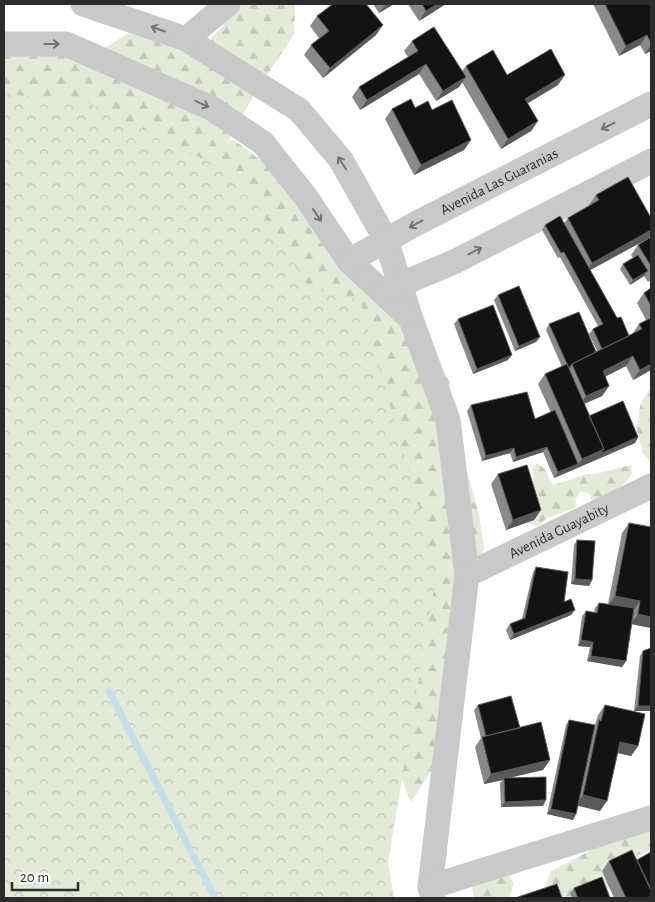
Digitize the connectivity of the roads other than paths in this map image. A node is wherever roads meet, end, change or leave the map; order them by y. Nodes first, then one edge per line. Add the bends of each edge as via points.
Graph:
1 (84, 4) edge
2 (228, 4) edge
3 (186, 39) junction
4 (4, 44) edge
5 (651, 104) edge
6 (651, 161) edge
7 (386, 240) junction
8 (349, 261) junction
9 (391, 288) junction
10 (651, 486) edge
11 (467, 575) junction
12 (651, 818) edge
13 (431, 893) edge

3 -> 1 street
2 - 3 street
7 -> 3 street via 342,160 299,110
4 -> 8 street via 66,44 212,108 263,143
5 -> 7 street, Avenida Las Guaranias
9 -> 6 street via 456,260
7 - 8 street, Avenida Las Guaranias
7 - 9 street
8 - 9 street
9 - 11 street via 411,319 448,420
10 - 11 street, Avenida Guayabity
11 - 13 street
12 - 13 street

